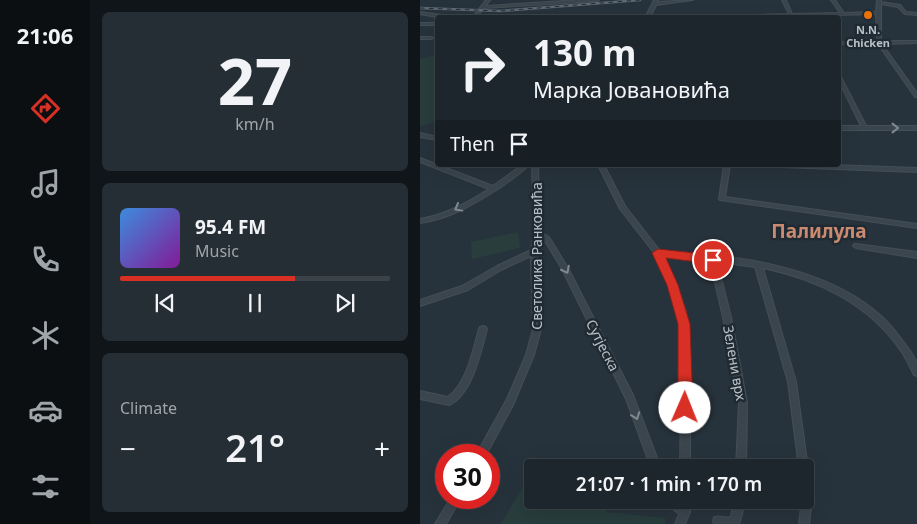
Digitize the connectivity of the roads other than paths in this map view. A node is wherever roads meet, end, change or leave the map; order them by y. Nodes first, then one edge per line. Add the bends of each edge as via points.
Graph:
1 (488, 0) edge
2 (509, 0) edge
3 (536, 0) edge
4 (597, 0) edge
5 (691, 0) edge
6 (784, 0) edge
7 (833, 0) edge
8 (582, 1) edge
9 (656, 2) edge
10 (879, 2) edge
11 (534, 5) junction
12 (505, 6) junction
13 (483, 7) junction
14 (420, 13) edge
15 (842, 13) junction
16 (878, 13) junction
17 (917, 14) edge
18 (435, 15) edge
19 (476, 15) edge
20 (649, 15) edge
21 (791, 15) edge
22 (808, 15) edge
23 (420, 24) edge
24 (435, 24) edge
25 (420, 38) edge
26 (431, 38) dead end
27 (879, 42) junction
28 (917, 42) edge
29 (841, 43) edge
30 (841, 80) edge
31 (841, 96) edge
32 (848, 96) junction
33 (917, 96) edge
34 (841, 128) edge
35 (864, 128) junction
36 (917, 128) edge
37 (420, 135) edge
38 (435, 138) edge
39 (420, 160) edge
40 (435, 166) edge
41 (438, 167) edge
42 (521, 167) edge
43 (536, 167) edge
44 (602, 167) edge
45 (726, 167) edge
46 (836, 167) edge
47 (917, 170) edge
48 (494, 188) junction
49 (420, 221) edge
50 (917, 226) edge
51 (537, 233) junction
52 (856, 246) dead end
53 (534, 251) junction
54 (658, 253) junction
55 (917, 255) edge
56 (713, 260) junction
57 (758, 264) junction
58 (420, 303) edge
59 (483, 329) dead end
60 (917, 372) edge
61 (420, 395) edge
62 (487, 444) edge
63 (653, 459) edge
64 (685, 459) edge
65 (741, 459) edge
66 (803, 459) edge
67 (449, 509) edge
68 (681, 509) edge
69 (738, 509) edge
70 (806, 509) edge
71 (685, 512) joint
72 (718, 521) dead end
73 (440, 524) edge
74 (680, 524) edge
75 (804, 524) edge

1 - 13 street
2 - 12 street
3 - 11 street
4 - 8 street
5 - 9 street
6 - 21 street
7 - 15 street
8 - 11 street
9 - 20 street
10 - 16 street
10 - 17 street via 898,6 905,13
11 - 12 street
12 - 13 street
13 - 19 street
14 - 18 street
15 - 16 street
15 - 22 street
16 - 27 street
23 - 24 street
25 - 26 street
27 - 28 street
27 - 29 street
27 - 33 street
30 - 32 street
31 - 32 street
32 - 35 street
34 - 35 street
35 -> 36 street
37 - 38 street
39 - 40 street
41 - 48 street
42 - 48 street
43 - 51 street, Светолика Ранковића
44 - 54 street via 622,207
45 - 50 street via 722,199
46 - 47 street
48 -> 49 street via 445,216
51 - 53 street, Светолика Ранковића
51 -> 63 street, Сутјеска via 547,239 562,262 630,398
52 - 55 street
53 - 58 street via 465,288
53 - 62 street, Светолика Ранковића via 536,338 510,402
54 - 56 street
54 - 64 street via 684,324
56 - 57 street
56 - 65 street, Зелени врх via 743,403
57 - 60 street via 825,283 847,294 896,336
57 - 66 street via 792,382
59 - 61 street via 458,395 449,401
67 - 73 street
68 - 71 street
69 - 72 street via 735,521
70 - 75 street
71 - 74 street

